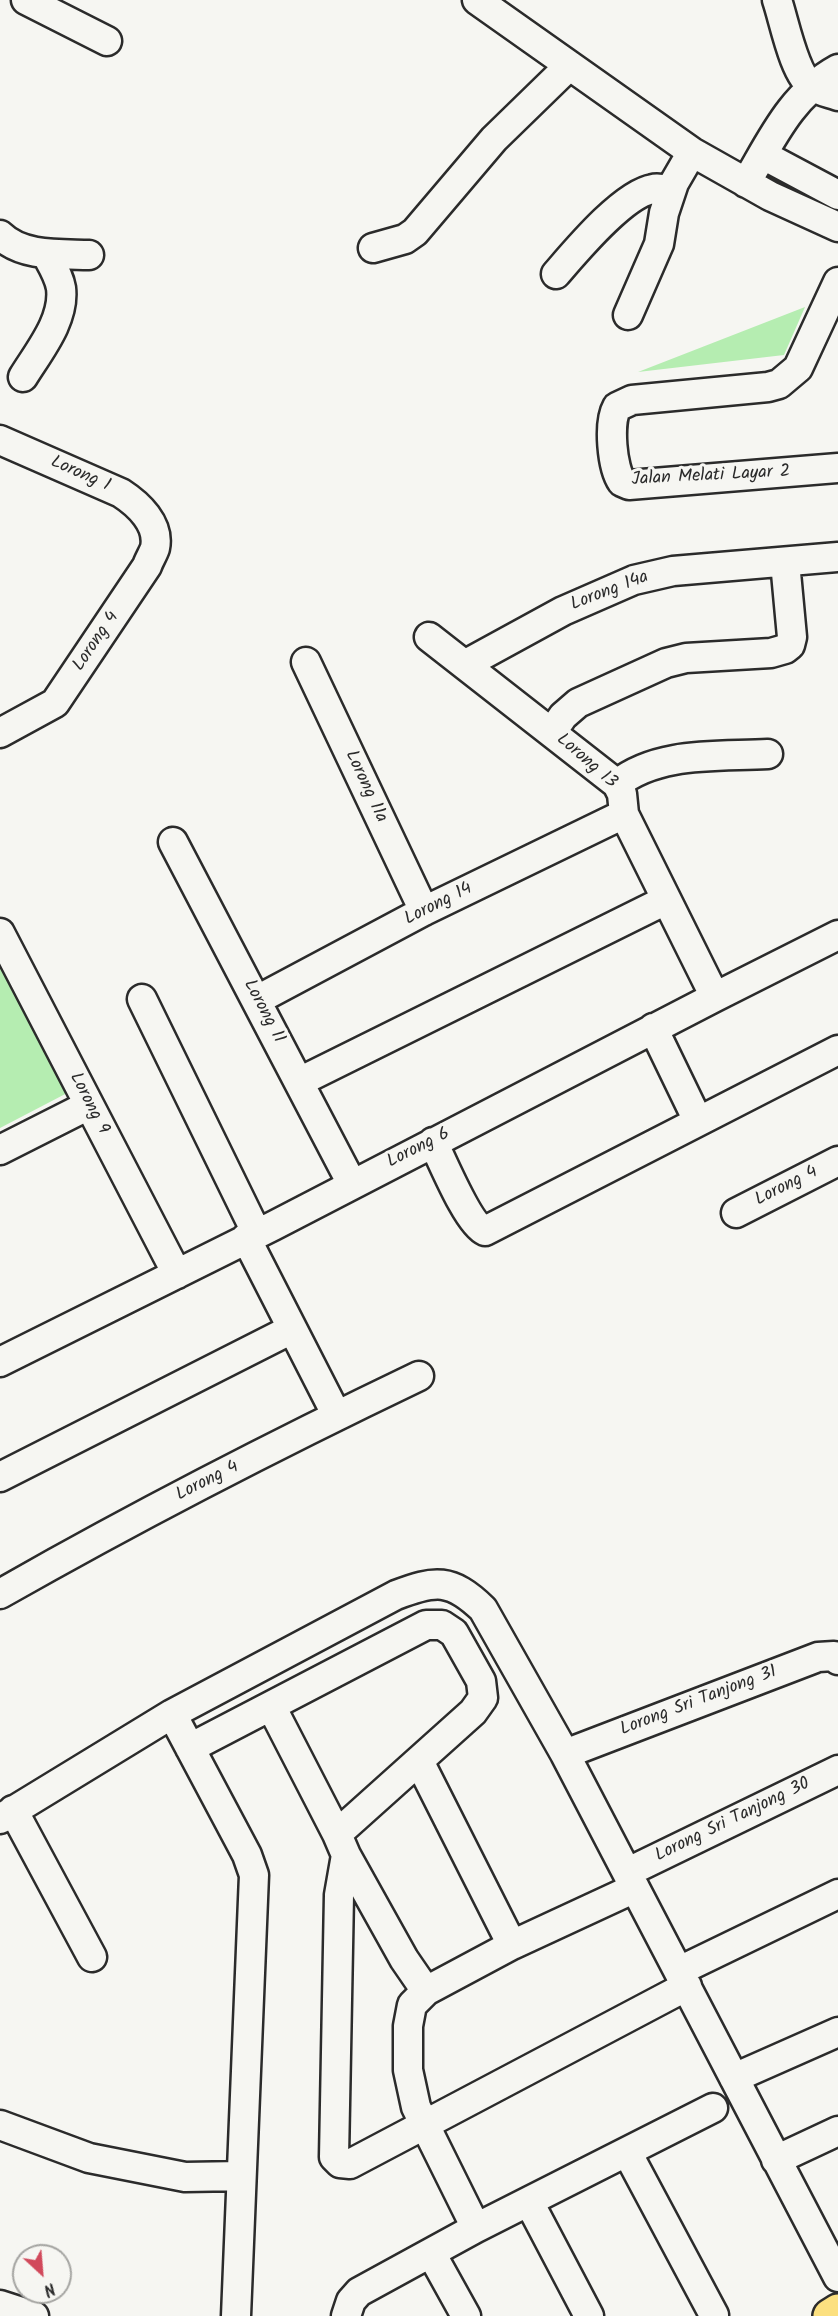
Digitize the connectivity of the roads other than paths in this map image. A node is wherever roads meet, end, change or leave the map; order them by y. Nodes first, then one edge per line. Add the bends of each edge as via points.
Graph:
1 (26, 0) edge
2 (777, 0) edge
3 (495, 5) edge
4 (107, 40) dead end
5 (569, 66) junction
6 (838, 69) edge
7 (825, 91) edge
8 (692, 153) junction
9 (763, 155) junction
10 (746, 183) junction
11 (671, 191) junction
12 (838, 195) edge
13 (838, 227) edge
14 (0, 235) edge
15 (374, 248) dead end
16 (46, 254) junction
17 (89, 255) dead end
18 (556, 274) dead end
19 (838, 282) edge
20 (628, 315) dead end
21 (23, 376) dead end
22 (0, 440) edge
23 (838, 468) edge
24 (150, 523) joint
25 (838, 557) edge
26 (785, 562) junction
27 (429, 637) dead end
28 (306, 662) dead end
29 (466, 664) junction
30 (552, 732) junction
31 (0, 733) edge
32 (768, 754) dead end
33 (617, 784) junction
34 (624, 814) junction
35 (173, 842) dead end
36 (666, 900) junction
37 (424, 911) junction
38 (0, 933) edge
39 (838, 935) edge
40 (715, 997) junction
41 (142, 999) dead end
42 (257, 1000) junction
43 (653, 1029) junction
44 (838, 1050) edge
45 (299, 1082) junction
46 (89, 1105) junction
47 (698, 1121) junction
48 (433, 1142) junction
49 (0, 1150) edge
50 (838, 1161) edge
51 (352, 1184) junction
52 (736, 1213) dead end
53 (252, 1236) junction
54 (177, 1274) junction
55 (292, 1329) junction
56 (0, 1362) edge
57 (419, 1376) dead end
58 (337, 1416) junction
59 (0, 1478) edge
60 (0, 1594) edge
61 (836, 1658) edge
62 (271, 1706) junction
63 (172, 1714) junction
64 (190, 1748) junction
65 (565, 1754) junction
66 (419, 1761) junction
67 (838, 1770) edge
68 (6, 1814) edge
69 (341, 1844) junction
70 (632, 1880) junction
71 (838, 1894) edge
72 (512, 1946) junction
73 (92, 1957) dead end
74 (683, 1978) junction
75 (426, 1991) junction
76 (838, 2032) edge
77 (734, 2078) junction
78 (713, 2108) dead end
79 (424, 2125) junction
80 (0, 2126) edge
81 (838, 2131) edge
82 (627, 2152) junction
83 (776, 2160) junction
84 (241, 2176) junction
85 (529, 2202) junction
86 (476, 2228) junction
87 (830, 2242) edge
88 (431, 2253) junction
89 (838, 2277) edge
90 (0, 2305) edge
91 (838, 2311) edge
92 (714, 2315) edge
93 (34, 2316) edge
94 (236, 2316) edge
95 (346, 2316) edge
96 (466, 2316) edge
97 (589, 2316) edge
98 (830, 2316) edge

1 - 4 street
2 - 7 street via 799,69
3 - 5 street
5 - 8 street
5 - 15 street via 494,139 415,232
6 - 7 street
7 - 9 street via 789,111
8 - 10 street
8 - 11 street
9 - 10 street
9 - 12 street
10 - 13 street
11 - 18 street via 657,188 637,195 591,234
11 - 20 street via 658,244
14 - 16 street via 15,246
16 - 17 street
16 - 21 street via 58,277 59,308 52,330
19 - 23 street, Jalan Melati Layar 2 via 798,368 779,384 632,400 617,407 612,422 615,470 622,482 629,485
22 - 24 street, Lorong 1 via 121,493 139,505
24 - 31 street, Lorong 4 via 155,548 147,566 61,695 47,708
25 - 26 street, Lorong 14a
26 - 29 street, Lorong 14a via 673,571 634,580 563,611
26 - 30 street via 792,637 785,649 666,663 578,703
27 - 29 street, Lorong 13
28 - 37 street, Lorong 11a
29 - 30 street, Lorong 13
30 - 33 street, Lorong 13
32 - 33 street via 666,760 628,775
33 - 34 street, Lorong 13
34 - 36 street, Lorong 13
34 - 37 street, Lorong 14
35 - 42 street, Lorong 11
36 - 40 street, Lorong 13
36 - 45 street
37 - 42 street, Lorong 14
38 - 46 street, Lorong 9
39 - 40 street, Lorong 6
40 - 43 street, Lorong 6
41 - 53 street
42 - 45 street, Lorong 11
43 - 47 street
43 - 48 street, Lorong 6
44 - 47 street
45 - 51 street, Lorong 11
46 - 49 street
46 - 54 street, Lorong 9
47 - 48 street via 486,1231 478,1228 465,1208
48 - 51 street, Lorong 6
50 - 52 street, Lorong 4
51 - 53 street, Lorong 6
53 - 54 street, Lorong 6
53 - 55 street
54 - 56 street, Lorong 6
55 - 58 street
55 - 59 street
57 - 58 street, Lorong 4
58 - 60 street, Lorong 4 via 90,1543
61 - 65 street, Lorong Sri Tanjong 31 via 818,1657
62 - 64 street
62 - 66 street via 426,1625 442,1625 454,1634 481,1681 483,1698
62 - 69 street
63 - 64 street
63 - 65 street via 396,1595 424,1584 446,1585 467,1593 483,1610
63 - 68 street
64 - 84 street via 254,1875
65 - 70 street
66 - 69 street
66 - 72 street
67 - 70 street, Lorong Sri Tanjong 30
68 - 73 street
69 - 75 street via 404,1959
69 - 79 street via 334,2157 340,2163 350,2164
70 - 72 street, Lorong Sri Tanjong 30
70 - 74 street
71 - 74 street
72 - 75 street, Lorong Sri Tanjong 30
74 - 77 street
74 - 79 street
75 - 79 street via 412,2005 408,2026 410,2086
76 - 77 street
77 - 83 street
78 - 82 street
79 - 86 street
80 - 84 street via 89,2158 185,2176
81 - 83 street
82 - 85 street
82 - 92 street
83 - 87 street
84 - 94 street
85 - 86 street
85 - 97 street
86 - 88 street
87 - 89 street
88 - 95 street via 359,2292
88 - 96 street
90 - 93 street
91 - 98 main road

